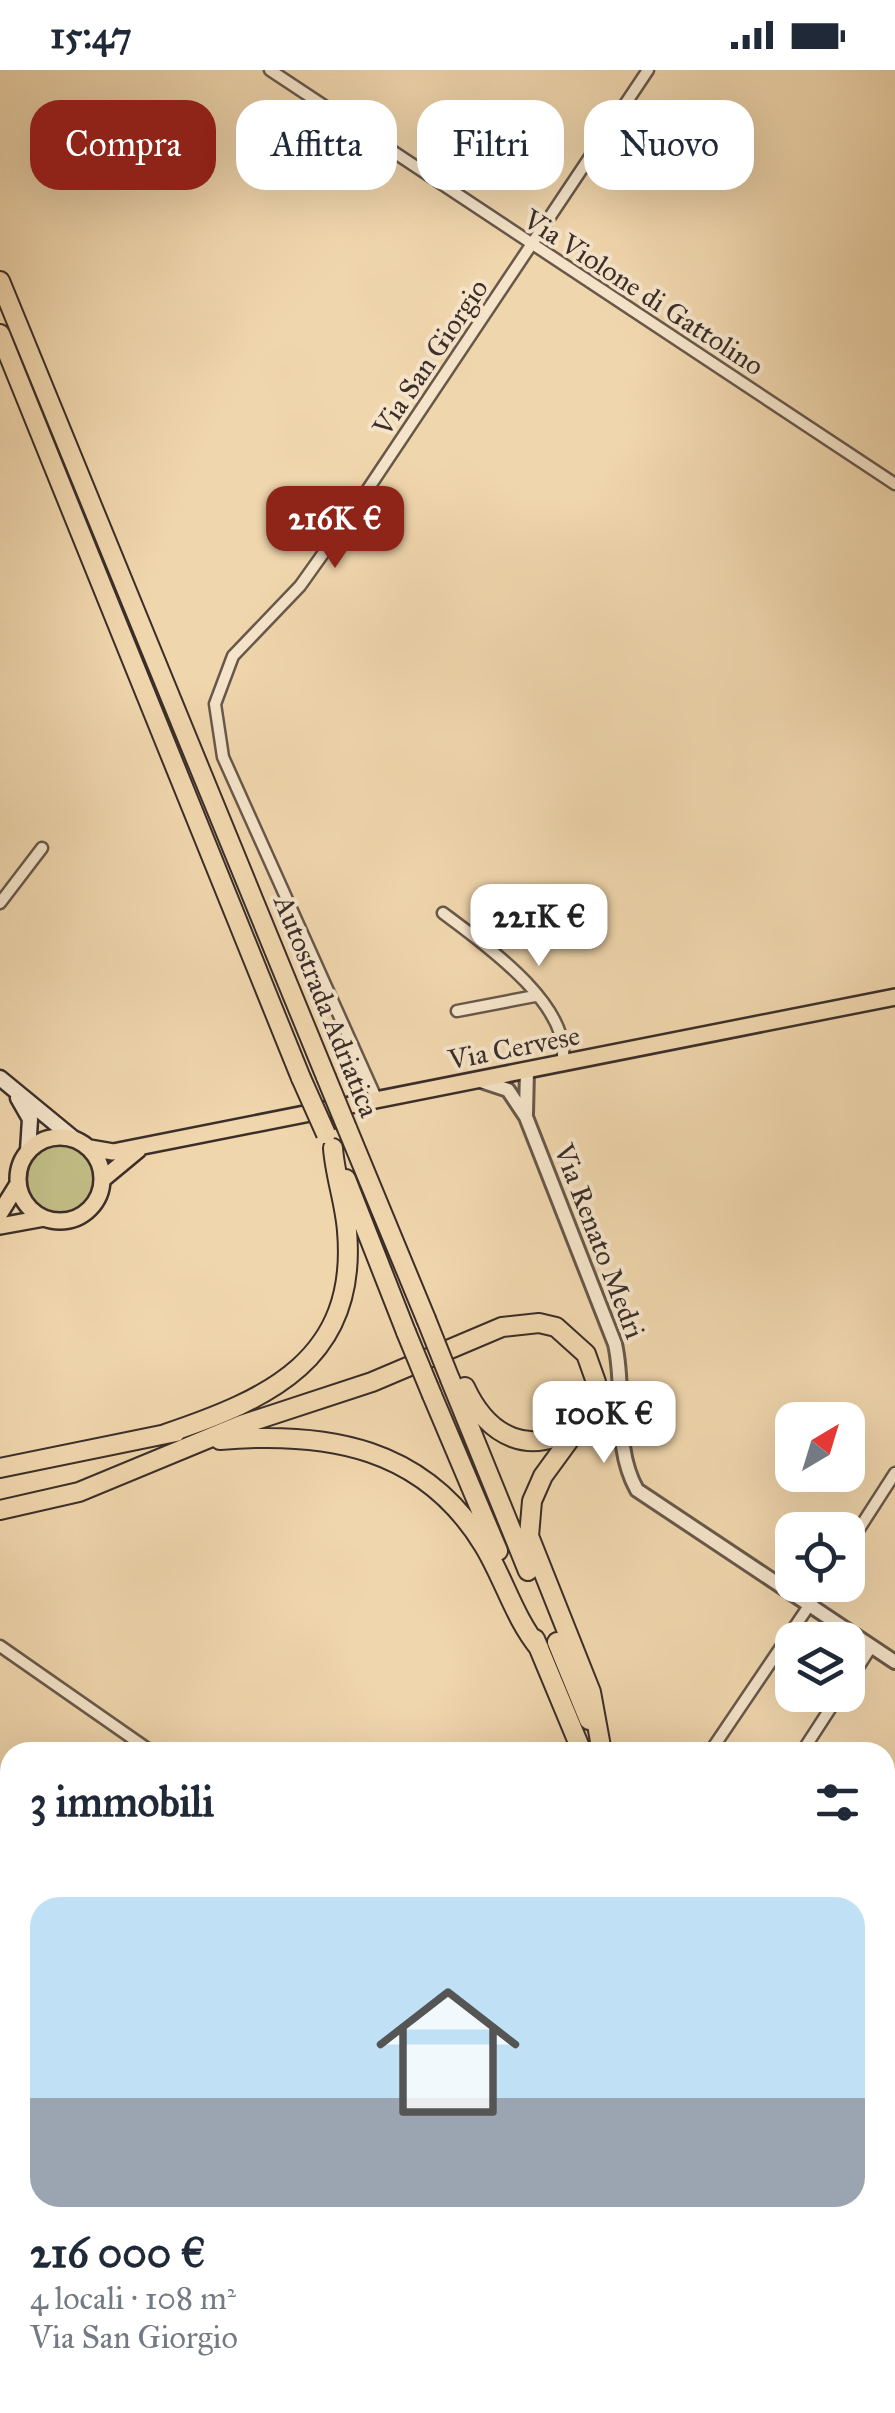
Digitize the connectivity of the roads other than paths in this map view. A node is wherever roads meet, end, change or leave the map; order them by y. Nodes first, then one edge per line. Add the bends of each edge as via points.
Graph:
1 (270, 70) edge
2 (648, 70) edge
3 (531, 246) junction
4 (0, 281) edge
5 (0, 334) edge
6 (895, 484) edge
7 (42, 848) dead end
8 (0, 903) edge
9 (442, 914) dead end
10 (535, 996) junction
11 (895, 996) edge
12 (458, 1011) dead end
13 (562, 1063) junction
14 (527, 1070) junction
15 (478, 1080) junction
16 (4, 1082) edge
17 (377, 1100) junction
18 (526, 1117) junction
19 (73, 1138) junction
20 (330, 1141) junction
21 (144, 1146) junction
22 (90, 1148) junction
23 (28, 1151) junction
24 (103, 1180) junction
25 (18, 1184) junction
26 (0, 1213) edge
27 (44, 1218) junction
28 (0, 1226) edge
29 (454, 1377) junction
30 (586, 1417) junction
31 (241, 1425) junction
32 (166, 1434) junction
33 (200, 1442) junction
34 (0, 1468) edge
35 (895, 1473) edge
36 (0, 1510) edge
37 (865, 1520) edge
38 (812, 1602) edge
39 (809, 1606) junction
40 (0, 1646) edge
41 (871, 1646) junction
42 (539, 1648) junction
43 (865, 1656) edge
44 (895, 1662) edge
45 (829, 1712) edge
46 (138, 1742) edge
47 (578, 1742) edge
48 (598, 1742) edge
49 (600, 1742) edge
50 (717, 1742) edge
51 (809, 1742) edge

1 - 3 street, Via Violone di Gattolino
2 - 3 street, Via San Giorgio
3 - 6 street, Via Violone di Gattolino
3 - 17 street, Via San Giorgio via 300,586 233,656 217,694 215,726 223,757
4 - 29 highway, Autostrada Adriatica, bridge
5 - 20 highway, Autostrada Adriatica, bridge
7 - 8 street
9 - 10 street via 502,956
10 - 12 street
10 - 13 street via 560,1026
11 - 13 main road, Via Cervese
13 - 14 main road, Via Cervese
14 - 15 main road, Via Cervese
14 - 18 street, Via Renato Medri
15 - 17 main road, Via Cervese
15 - 18 street, Via Renato Medri via 508,1090
16 - 19 main road
16 - 23 main road via 30,1120
17 - 21 main road, Via Cervese
18 - 39 street, Via Renato Medri via 616,1344 622,1446 637,1490
19 - 22 main road
19 - 23 main road via 49,1138
20 - 32 highway via 346,1217 347,1262 343,1293 320,1345 296,1372 239,1409
20 - 42 highway, Autostrada Adriatica, bridge
21 - 22 main road, Via Cervese
21 - 24 main road, Via Cervese
22 - 24 main road
23 - 25 main road
24 - 27 main road via 96,1202 78,1218
25 - 26 main road
25 - 27 main road via 26,1204
27 - 28 main road
29 - 30 highway via 482,1418 510,1439 547,1441
29 - 48 highway, Autostrada Adriatica
30 - 31 highway via 596,1382 593,1366 573,1338 538,1323 502,1327 372,1382
30 - 49 highway via 543,1476 532,1500 529,1536 591,1692
31 - 32 highway
31 - 33 highway
32 - 34 highway
33 - 36 highway via 79,1492
33 - 42 highway via 293,1437 410,1468 467,1519
35 - 37 street
38 - 39 street
39 - 41 street, Via Renato Medri
39 - 50 street
40 - 46 street
41 - 43 street
41 - 44 street, Via Renato Medri
42 - 47 highway, Autostrada Adriatica
45 - 51 street

